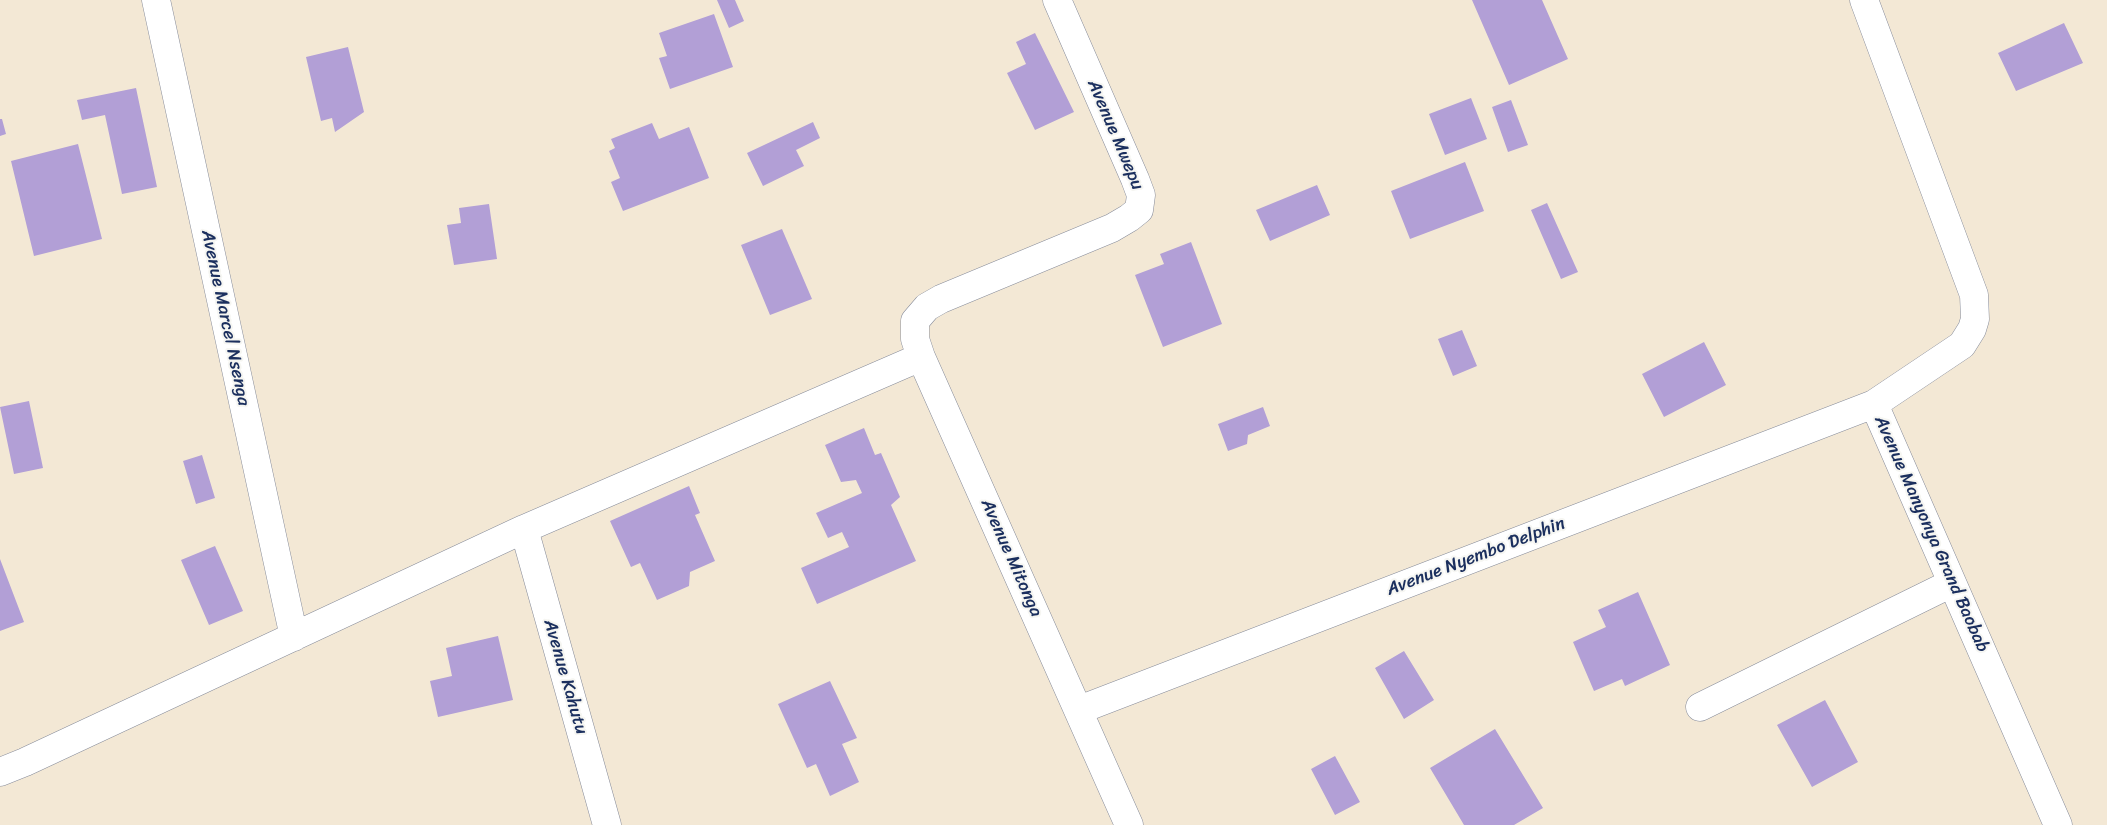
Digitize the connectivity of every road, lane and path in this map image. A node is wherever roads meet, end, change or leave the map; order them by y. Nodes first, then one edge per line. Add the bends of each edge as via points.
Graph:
1 (156, 0) edge
2 (1057, 0) edge
3 (1864, 0) edge
4 (941, 299) joint
5 (921, 356) junction
6 (1874, 404) junction
7 (524, 529) junction
8 (1952, 583) junction
9 (294, 637) junction
10 (1700, 707) dead end
11 (1079, 710) junction
12 (0, 772) edge
13 (606, 825) edge
14 (1129, 825) edge
15 (2058, 825) edge

1 - 9 street, Avenue Marcel Nsenga
2 - 4 street, Avenue Mwepu via 1135,179 1141,196 1139,210 1112,228
3 - 6 street, Avenue Manyonya Grand Baobab via 1974,295 1975,319 1962,345
4 - 5 street, Avenue Mitonga via 927,307 916,321 915,338
5 - 7 street
5 - 11 street, Avenue Mitonga
6 - 8 street, Avenue Manyonya Grand Baobab
6 - 11 street, Avenue Nyembo Delphin
7 - 9 street
7 - 13 street, Avenue Kahutu
8 - 10 street
8 - 15 street, Avenue Manyonya Grand Baobab
9 - 12 street
11 - 14 street, Avenue Mitonga

